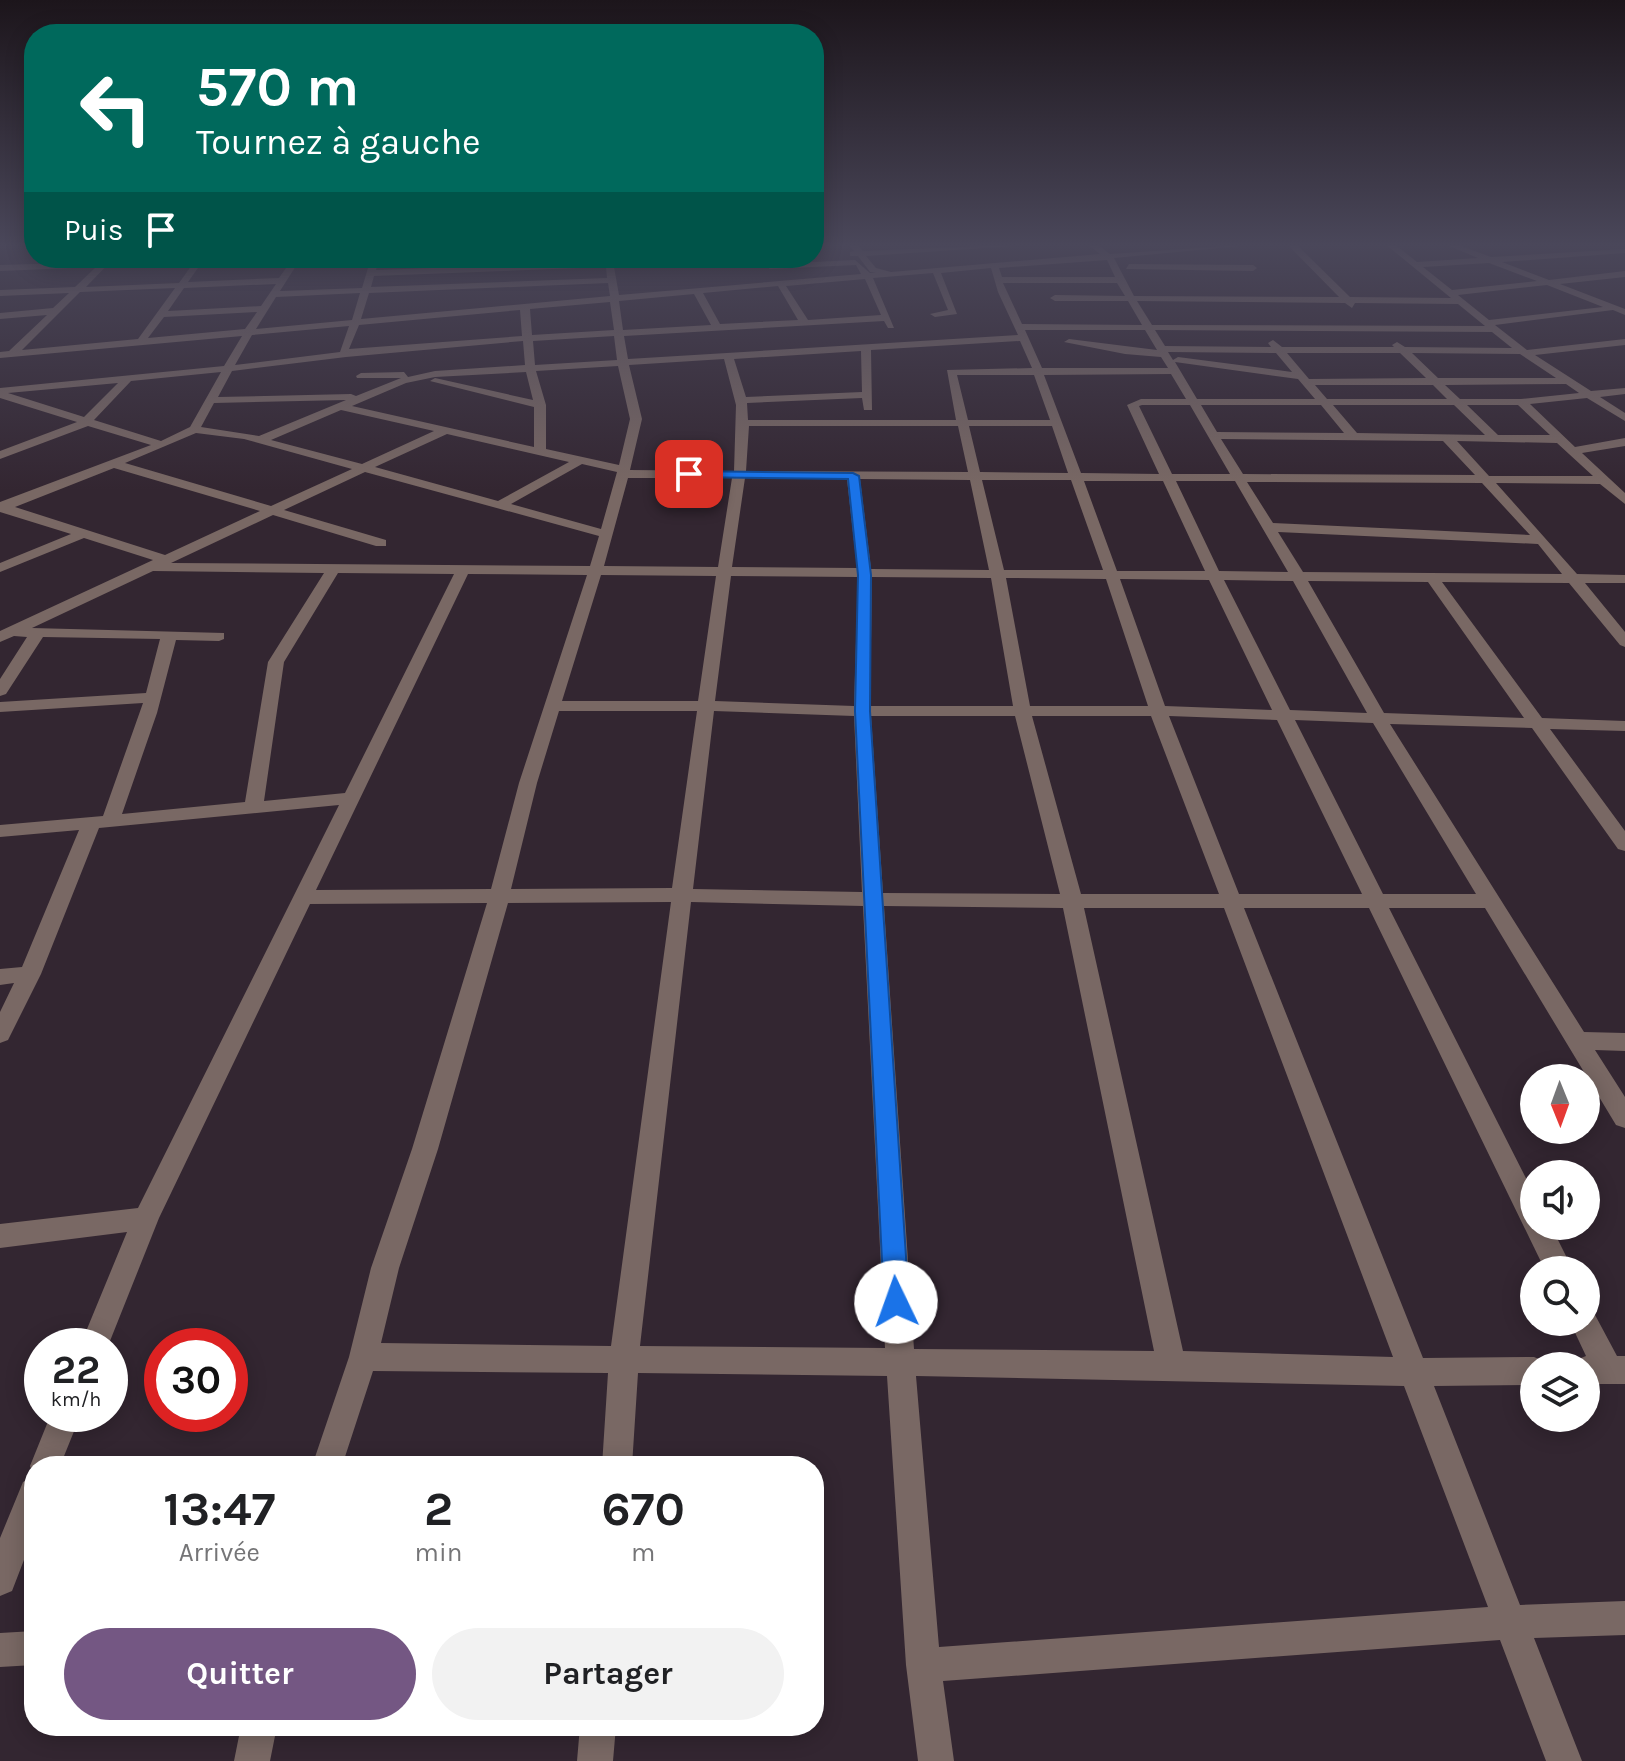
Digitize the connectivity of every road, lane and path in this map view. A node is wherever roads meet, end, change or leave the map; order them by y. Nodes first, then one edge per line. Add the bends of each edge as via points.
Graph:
1 (42, 325) edge
2 (152, 325) edge
3 (254, 325) edge
4 (341, 325) edge
5 (354, 325) edge
6 (527, 325) edge
7 (617, 325) edge
8 (757, 325) edge
9 (891, 325) edge
10 (1019, 325) edge
11 (1146, 325) edge
12 (1168, 325) edge
13 (1258, 325) edge
14 (1346, 325) edge
15 (1375, 325) edge
16 (1496, 325) edge
17 (1490, 326) junction
18 (717, 327) joint
19 (1148, 328) junction
20 (1379, 329) junction
21 (248, 333) junction
22 (618, 333) junction
23 (1023, 333) junction
24 (528, 338) junction
25 (1069, 342) dead end
26 (1625, 342) edge
27 (140, 343) junction
28 (435, 345) junction
29 (904, 346) junction
30 (866, 348) junction
31 (1279, 350) junction
32 (1403, 350) junction
33 (1524, 352) junction
34 (13, 354) junction
35 (346, 354) junction
36 (0, 355) edge
37 (728, 355) junction
38 (1166, 358) junction
39 (0, 362) edge
40 (623, 363) junction
41 (530, 368) junction
42 (1238, 368) junction
43 (230, 369) junction
44 (1037, 370) junction
45 (435, 374) junction
46 (361, 376) dead end
47 (129, 377) junction
48 (417, 377) junction
49 (1246, 379) dead end
50 (1303, 379) junction
51 (1436, 381) junction
52 (1566, 381) junction
53 (1625, 391) edge
54 (0, 392) edge
55 (865, 395) junction
56 (1588, 395) junction
57 (363, 397) junction
58 (212, 400) junction
59 (743, 400) junction
60 (25, 402) junction
61 (1192, 402) junction
62 (1521, 402) junction
63 (1324, 403) junction
64 (1458, 403) junction
65 (540, 405) junction
66 (341, 407) junction
67 (0, 410) edge
68 (1625, 418) edge
69 (964, 422) junction
70 (85, 423) junction
71 (745, 423) junction
72 (871, 423) junction
73 (1055, 423) junction
74 (194, 429) junction
75 (448, 429) junction
76 (1213, 435) junction
77 (1353, 436) junction
78 (1446, 437) junction
79 (1494, 437) junction
80 (1559, 439) junction
81 (260, 440) junction
82 (1625, 442) edge
83 (162, 445) junction
84 (540, 451) junction
85 (1571, 451) junction
86 (0, 455) edge
87 (581, 460) junction
88 (114, 464) junction
89 (367, 468) junction
90 (622, 472) junction
91 (742, 476) junction
92 (853, 476) junction
93 (976, 476) junction
94 (1076, 478) junction
95 (1169, 478) junction
96 (1238, 478) junction
97 (1486, 478) junction
98 (1604, 480) junction
99 (1625, 500) edge
100 (500, 505) junction
101 (1, 507) edge
102 (274, 512) junction
103 (1267, 527) junction
104 (84, 533) junction
105 (606, 534) junction
106 (1542, 540) junction
107 (381, 543) dead end
108 (163, 559) junction
109 (147, 567) junction
110 (0, 568) edge
111 (332, 571) junction
112 (462, 572) junction
113 (592, 573) junction
114 (724, 574) junction
115 (865, 575) junction
116 (998, 576) junction
117 (1114, 577) junction
118 (1215, 577) junction
119 (1299, 578) junction
120 (1433, 579) junction
121 (1625, 579) edge
122 (1576, 580) junction
123 (6, 634) edge
124 (37, 634) junction
125 (169, 636) junction
126 (219, 636) dead end
127 (1625, 642) edge
128 (0, 691) edge
129 (154, 697) junction
130 (553, 706) junction
131 (708, 706) junction
132 (0, 707) edge
133 (1022, 710) junction
134 (862, 711) junction
135 (1158, 711) junction
136 (1283, 714) junction
137 (1378, 718) junction
138 (1540, 723) junction
139 (1625, 726) edge
140 (353, 798) junction
141 (254, 807) junction
142 (101, 822) junction
143 (0, 831) edge
144 (1625, 845) edge
145 (682, 896) junction
146 (302, 897) junction
147 (499, 897) junction
148 (874, 899) junction
149 (1233, 899) junction
150 (1072, 900) junction
151 (1375, 900) junction
152 (1490, 901) junction
153 (30, 974) junction
154 (0, 977) edge
155 (0, 1034) edge
156 (1579, 1041) junction
157 (1625, 1042) edge
158 (1625, 1118) edge
159 (1520, 1192) edge
160 (146, 1218) junction
161 (0, 1236) edge
162 (101, 1328) edge
163 (1590, 1336) edge
164 (363, 1357) junction
165 (622, 1361) junction
166 (900, 1361) junction
167 (1171, 1365) junction
168 (1606, 1370) edge
169 (1520, 1371) edge
170 (1415, 1372) junction
171 (59, 1432) edge
172 (49, 1456) edge
173 (330, 1456) edge
174 (617, 1456) edge
175 (24, 1518) edge
176 (0, 1579) edge
177 (1625, 1618) edge
178 (1510, 1622) junction
179 (24, 1649) edge
180 (0, 1650) edge
181 (923, 1665) junction
182 (257, 1736) edge
183 (597, 1736) edge
184 (252, 1761) edge
185 (595, 1761) edge
186 (936, 1761) edge
187 (1564, 1761) edge

1 - 34 street
2 - 27 street
3 - 21 street
4 - 21 street
5 - 35 street
6 - 24 street
7 - 22 street
8 - 18 street
9 - 29 street
10 - 23 street
11 - 19 street
12 - 19 street
13 - 31 street
14 - 20 street
15 - 20 street
16 - 17 street
17 - 20 street
17 - 33 street
18 - 22 street
19 - 23 street
19 - 38 street
20 - 32 street
21 - 27 street
21 - 43 street
22 - 24 street
22 - 40 street
23 - 29 street
23 - 44 street
24 - 28 street
24 - 41 street
25 - 38 street
26 - 33 street
27 - 34 street
28 - 35 street
28 - 45 street
29 - 30 street
30 - 37 street
30 - 55 street
31 - 32 street
31 - 38 street
31 - 50 street
32 - 33 street
32 - 51 street
33 - 52 street
34 - 36 street
34 - 39 street
35 - 43 street
37 - 40 street
37 - 59 street
38 - 42 street
38 - 44 street
38 - 61 street
40 - 41 street
40 - 90 street via 636,419
41 - 45 street
41 - 65 street
42 - 49 street
42 - 50 street
43 - 47 street
43 - 58 street
44 - 69 street via 952,371
44 - 73 street
45 - 48 street
46 - 48 street
47 - 54 street
47 - 70 street
48 - 57 street
48 - 65 street
50 - 51 street
50 - 63 street
51 - 52 street
51 - 64 street
52 - 56 street
53 - 56 street
54 - 60 street
55 - 59 street
55 - 72 street
56 - 62 street
56 - 68 street
57 - 58 street
57 - 66 street
58 - 74 street
59 - 71 street
60 - 67 street
60 - 70 street
61 - 63 street via 1259,396
61 - 76 street
61 - 95 street via 1133,405
62 - 64 street
62 - 80 street
63 - 64 street
63 - 77 street
64 - 79 street
65 - 84 street
66 - 75 street
66 - 81 street
69 - 72 street
69 - 73 street
69 - 93 street
70 - 83 street
70 - 86 street
71 - 72 street
71 - 91 street
73 - 94 street
74 - 81 street
74 - 83 street
75 - 84 street
75 - 89 street
76 - 77 street
76 - 96 street
77 - 78 street
78 - 79 street
78 - 97 street
79 - 80 street
80 - 85 street
81 - 89 street
82 - 85 street
83 - 88 street
84 - 87 street
85 - 98 street
87 - 90 street
87 - 100 street
88 - 101 street
88 - 102 street
89 - 100 street
89 - 102 street
90 - 91 street
90 - 105 street
91 - 92 street
91 - 114 street
92 - 93 street
92 - 115 street
93 - 94 street
93 - 116 street
94 - 95 street
94 - 117 street
95 - 96 street
95 - 118 street
96 - 97 street
96 - 103 street
97 - 98 street
97 - 106 street
98 - 99 street
100 - 105 street
101 - 104 street
102 - 107 street
102 - 108 street
103 - 106 street
103 - 119 street
104 - 108 street
104 - 110 street
105 - 113 street
106 - 122 street
108 - 109 street
109 - 111 street
109 - 123 street
111 - 112 street
111 - 141 street via 276,662
112 - 113 street
112 - 140 street
113 - 114 street
113 - 130 street
114 - 115 street
114 - 131 street
115 - 116 street
115 - 134 street
116 - 117 street
116 - 133 street
117 - 118 street
117 - 135 street
118 - 119 street
118 - 136 street
119 - 120 street
119 - 137 street
120 - 122 street
120 - 138 street
121 - 122 street
122 - 127 street
123 - 124 street
124 - 125 street
124 - 128 street
125 - 126 street
125 - 129 street
129 - 132 street
129 - 142 street
130 - 131 street
130 - 147 street
131 - 134 street
131 - 145 street
133 - 134 street
133 - 135 street
133 - 150 street
134 - 148 street
135 - 136 street
135 - 149 street
136 - 137 street
136 - 151 street
137 - 138 street
137 - 152 street
138 - 139 street
138 - 144 street
140 - 141 street
140 - 146 street
141 - 142 street
142 - 143 street
142 - 153 street
145 - 147 street
145 - 148 street
145 - 165 street
146 - 147 street
146 - 160 street
147 - 164 street via 385,1268
148 - 150 street
148 - 166 street
149 - 150 street
149 - 151 street
149 - 170 street
150 - 167 street
151 - 152 street
151 - 159 street
152 - 156 street
153 - 154 street
153 - 155 street
156 - 157 street
156 - 158 street
160 - 161 street
160 - 162 street
163 - 168 street
164 - 165 street
164 - 173 street
165 - 166 street
165 - 174 street
166 - 167 street
166 - 181 street
167 - 170 street
169 - 170 street
170 - 178 street
171 - 172 street
175 - 176 street
177 - 178 street
178 - 181 street
178 - 187 street
179 - 180 street
181 - 186 street
182 - 184 street
183 - 185 street

